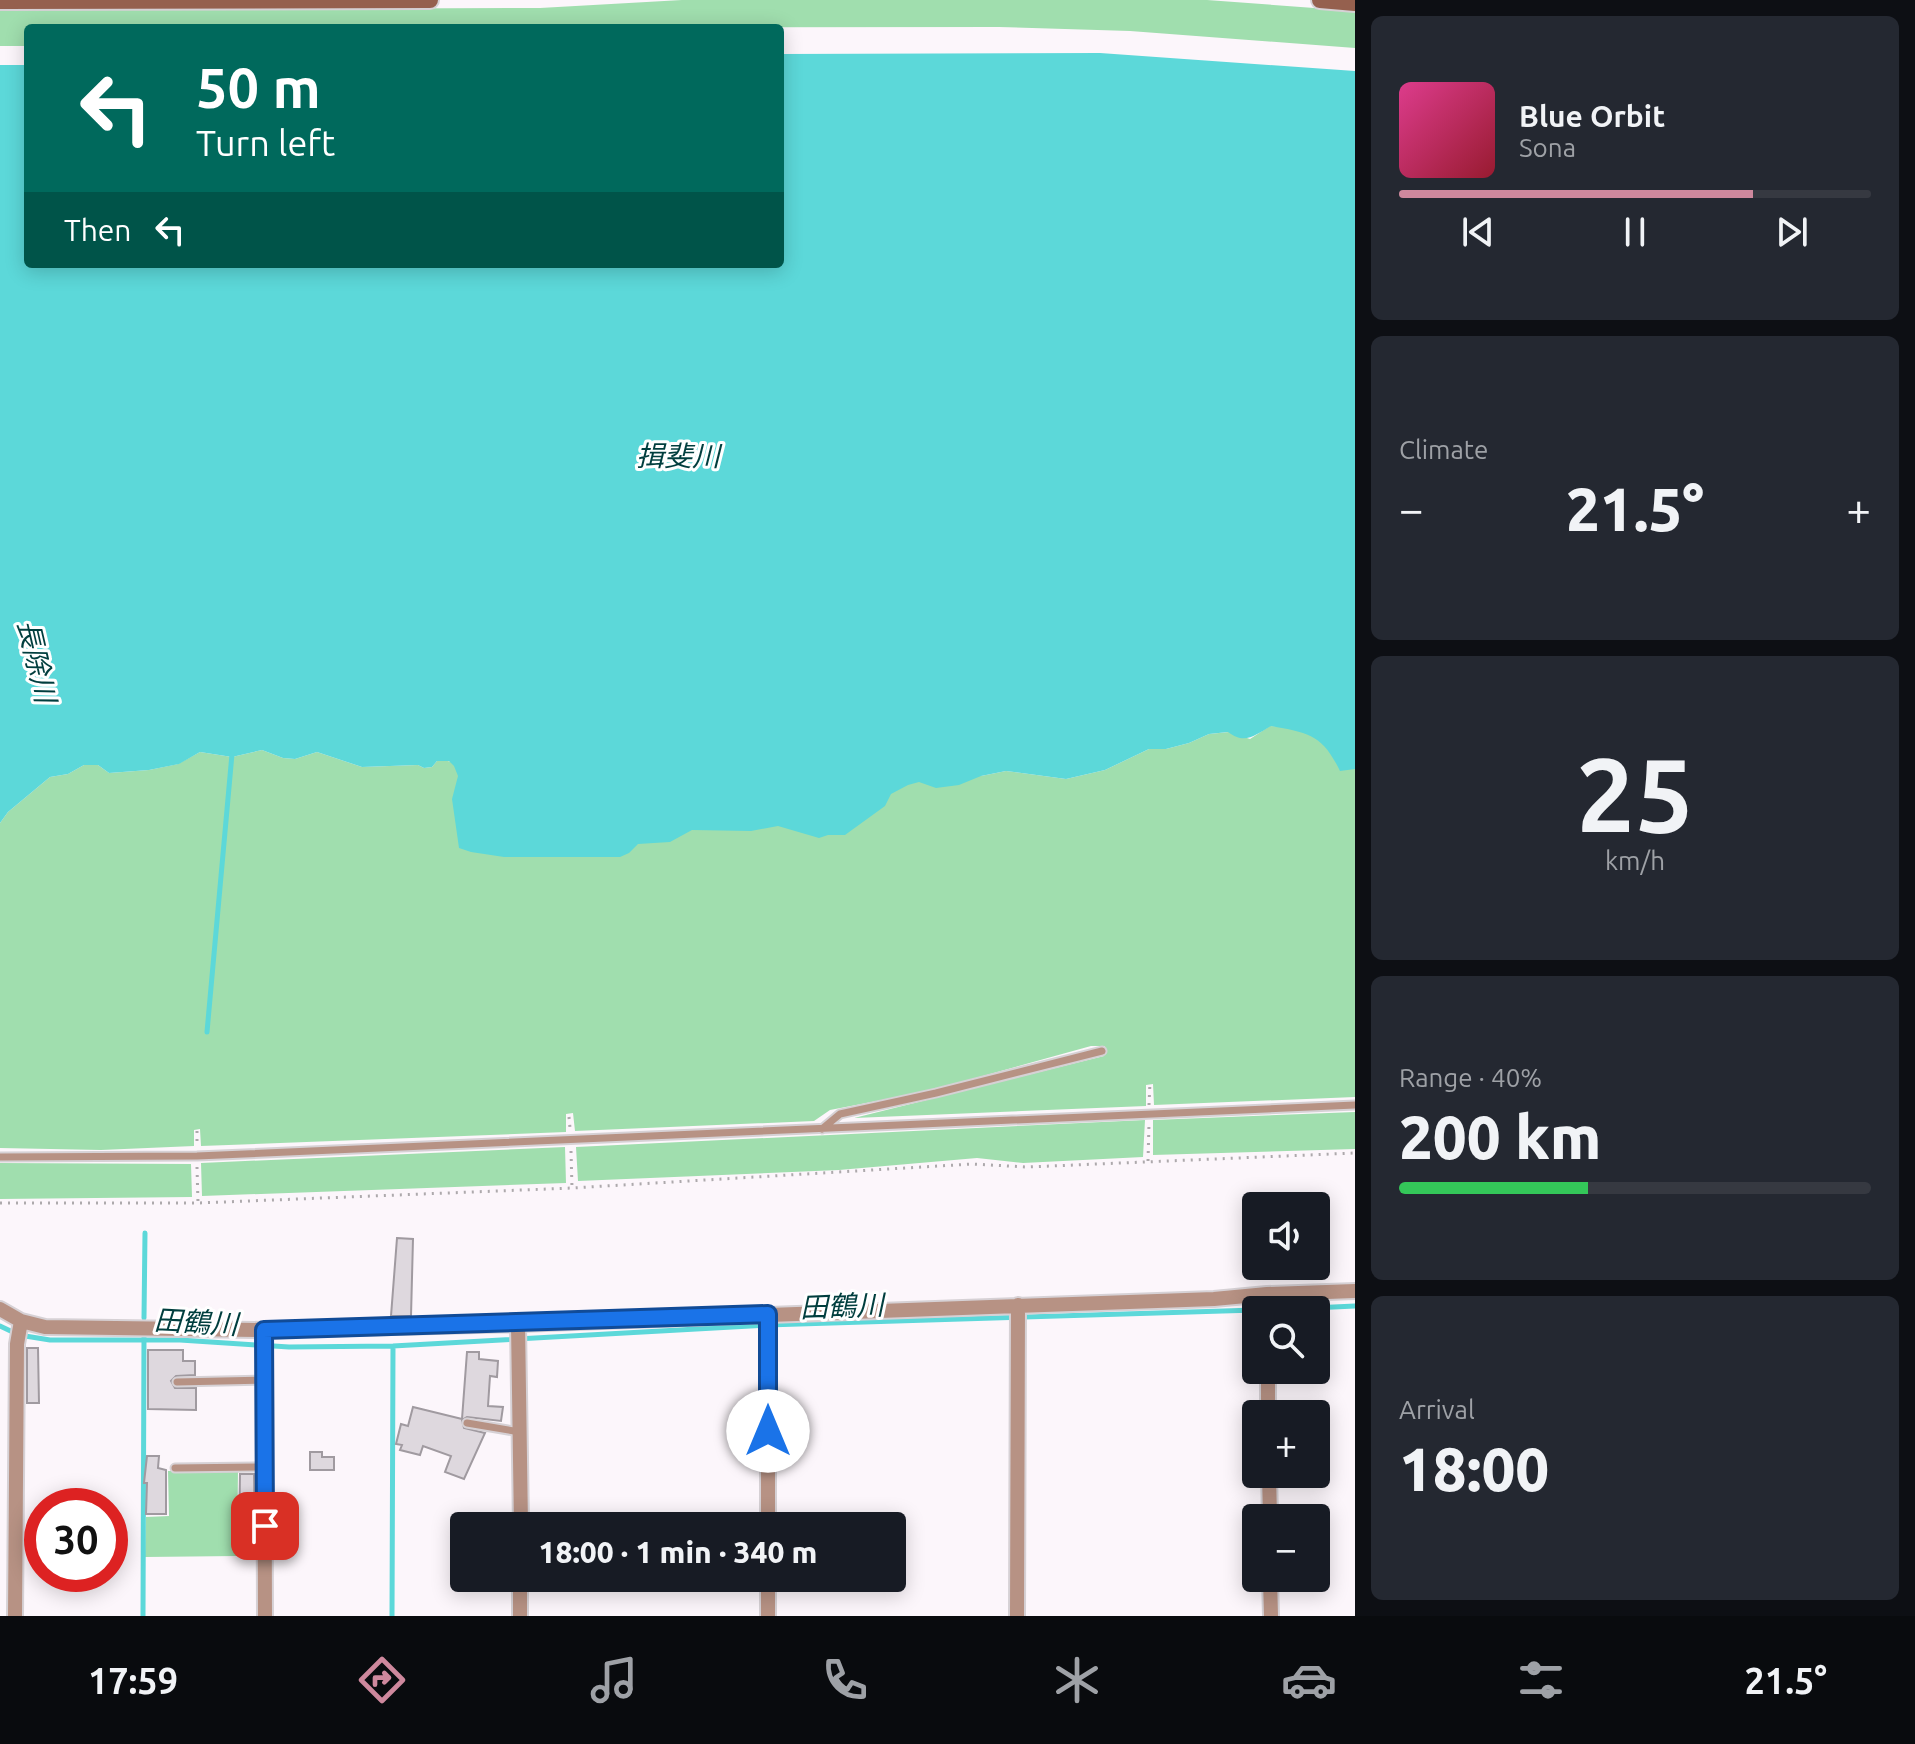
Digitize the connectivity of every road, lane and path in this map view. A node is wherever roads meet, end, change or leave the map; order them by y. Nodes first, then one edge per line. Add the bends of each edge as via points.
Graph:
1 (430, 0) edge
2 (1320, 0) edge
3 (0, 1) edge
4 (86, 1) edge
5 (1355, 3) edge
6 (1102, 1051) dead end
7 (1355, 1105) edge
8 (820, 1130) junction
9 (1355, 1153) edge
10 (0, 1157) edge
11 (0, 1203) edge
12 (1355, 1291) edge
13 (1311, 1296) edge
14 (1242, 1300) edge
15 (1018, 1307) junction
16 (0, 1309) edge
17 (768, 1316) junction
18 (20, 1324) junction
19 (518, 1326) junction
20 (264, 1332) junction
21 (264, 1380) junction
22 (177, 1382) dead end
23 (467, 1423) dead end
24 (521, 1432) junction
25 (264, 1467) junction
26 (175, 1468) dead end
27 (521, 1512) edge
28 (768, 1512) edge
29 (520, 1592) edge
30 (768, 1592) edge
31 (1270, 1592) edge
32 (15, 1616) edge
33 (265, 1616) edge
34 (520, 1616) edge
35 (768, 1616) edge
36 (1017, 1616) edge
37 (1271, 1616) edge

1 - 4 main road
2 - 5 main road
3 - 4 main road
6 - 8 lane via 840,1114
7 - 8 lane
8 - 10 lane via 197,1156
9 - 11 path via 1027,1167 956,1165 198,1203
12 - 13 street
14 - 15 street
15 - 17 street
15 - 36 street
16 - 18 street
17 - 19 street
17 - 28 street
18 - 20 street
18 - 32 street
19 - 20 street
19 - 24 street
20 - 21 street
21 - 22 lane
21 - 25 street
23 - 24 lane
24 - 27 street
25 - 26 lane
25 - 33 street
29 - 34 street
30 - 35 street
31 - 37 street

